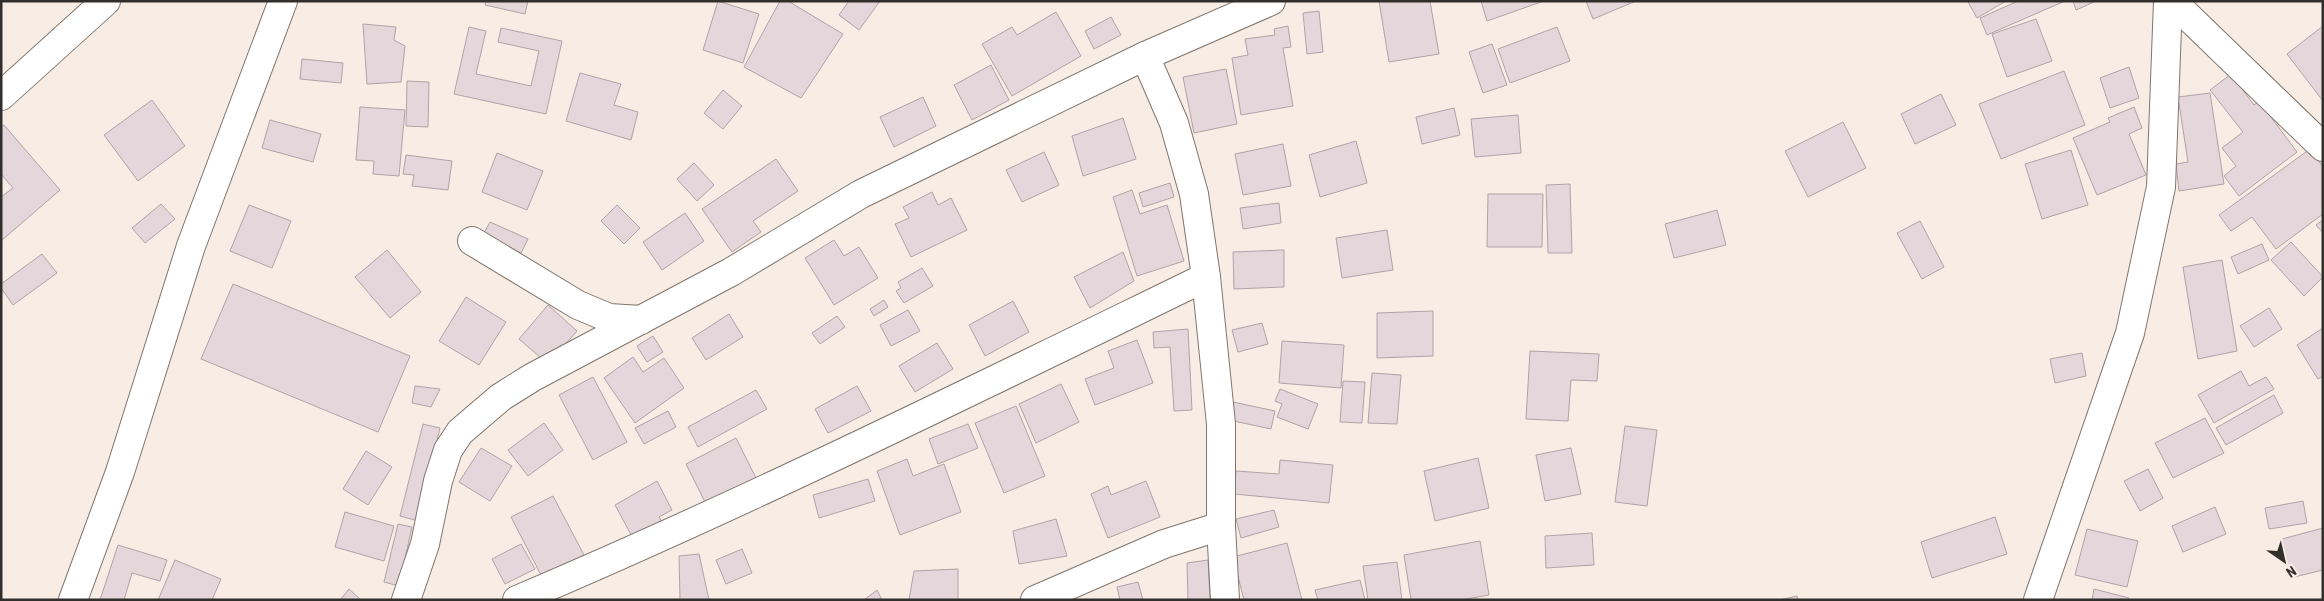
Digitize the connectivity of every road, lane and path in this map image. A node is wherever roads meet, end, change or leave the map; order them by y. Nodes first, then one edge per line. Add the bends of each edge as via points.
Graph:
1 (106, 1) edge
2 (283, 1) edge
3 (1271, 1) edge
4 (2168, 1) edge
5 (2172, 1) edge
6 (1145, 56) junction
7 (1, 96) edge
8 (2323, 147) edge
9 (472, 241) dead end
10 (1206, 277) junction
11 (642, 320) junction
12 (1221, 526) junction
13 (73, 600) edge
14 (406, 600) edge
15 (517, 600) edge
16 (1035, 600) edge
17 (1225, 600) edge
18 (2038, 600) edge

1 - 7 street
2 - 13 street via 191,246 120,472
3 - 6 street
4 - 18 street via 2161,186 2130,333
5 - 8 street
6 - 10 street via 1176,132 1194,194
6 - 11 street via 861,194 731,272
9 - 11 street via 578,305 609,318
10 - 12 street via 1221,424
10 - 15 street via 785,481
11 - 14 street via 533,377 501,397 460,432 448,450 425,544
12 - 16 street via 1164,544
12 - 17 street

